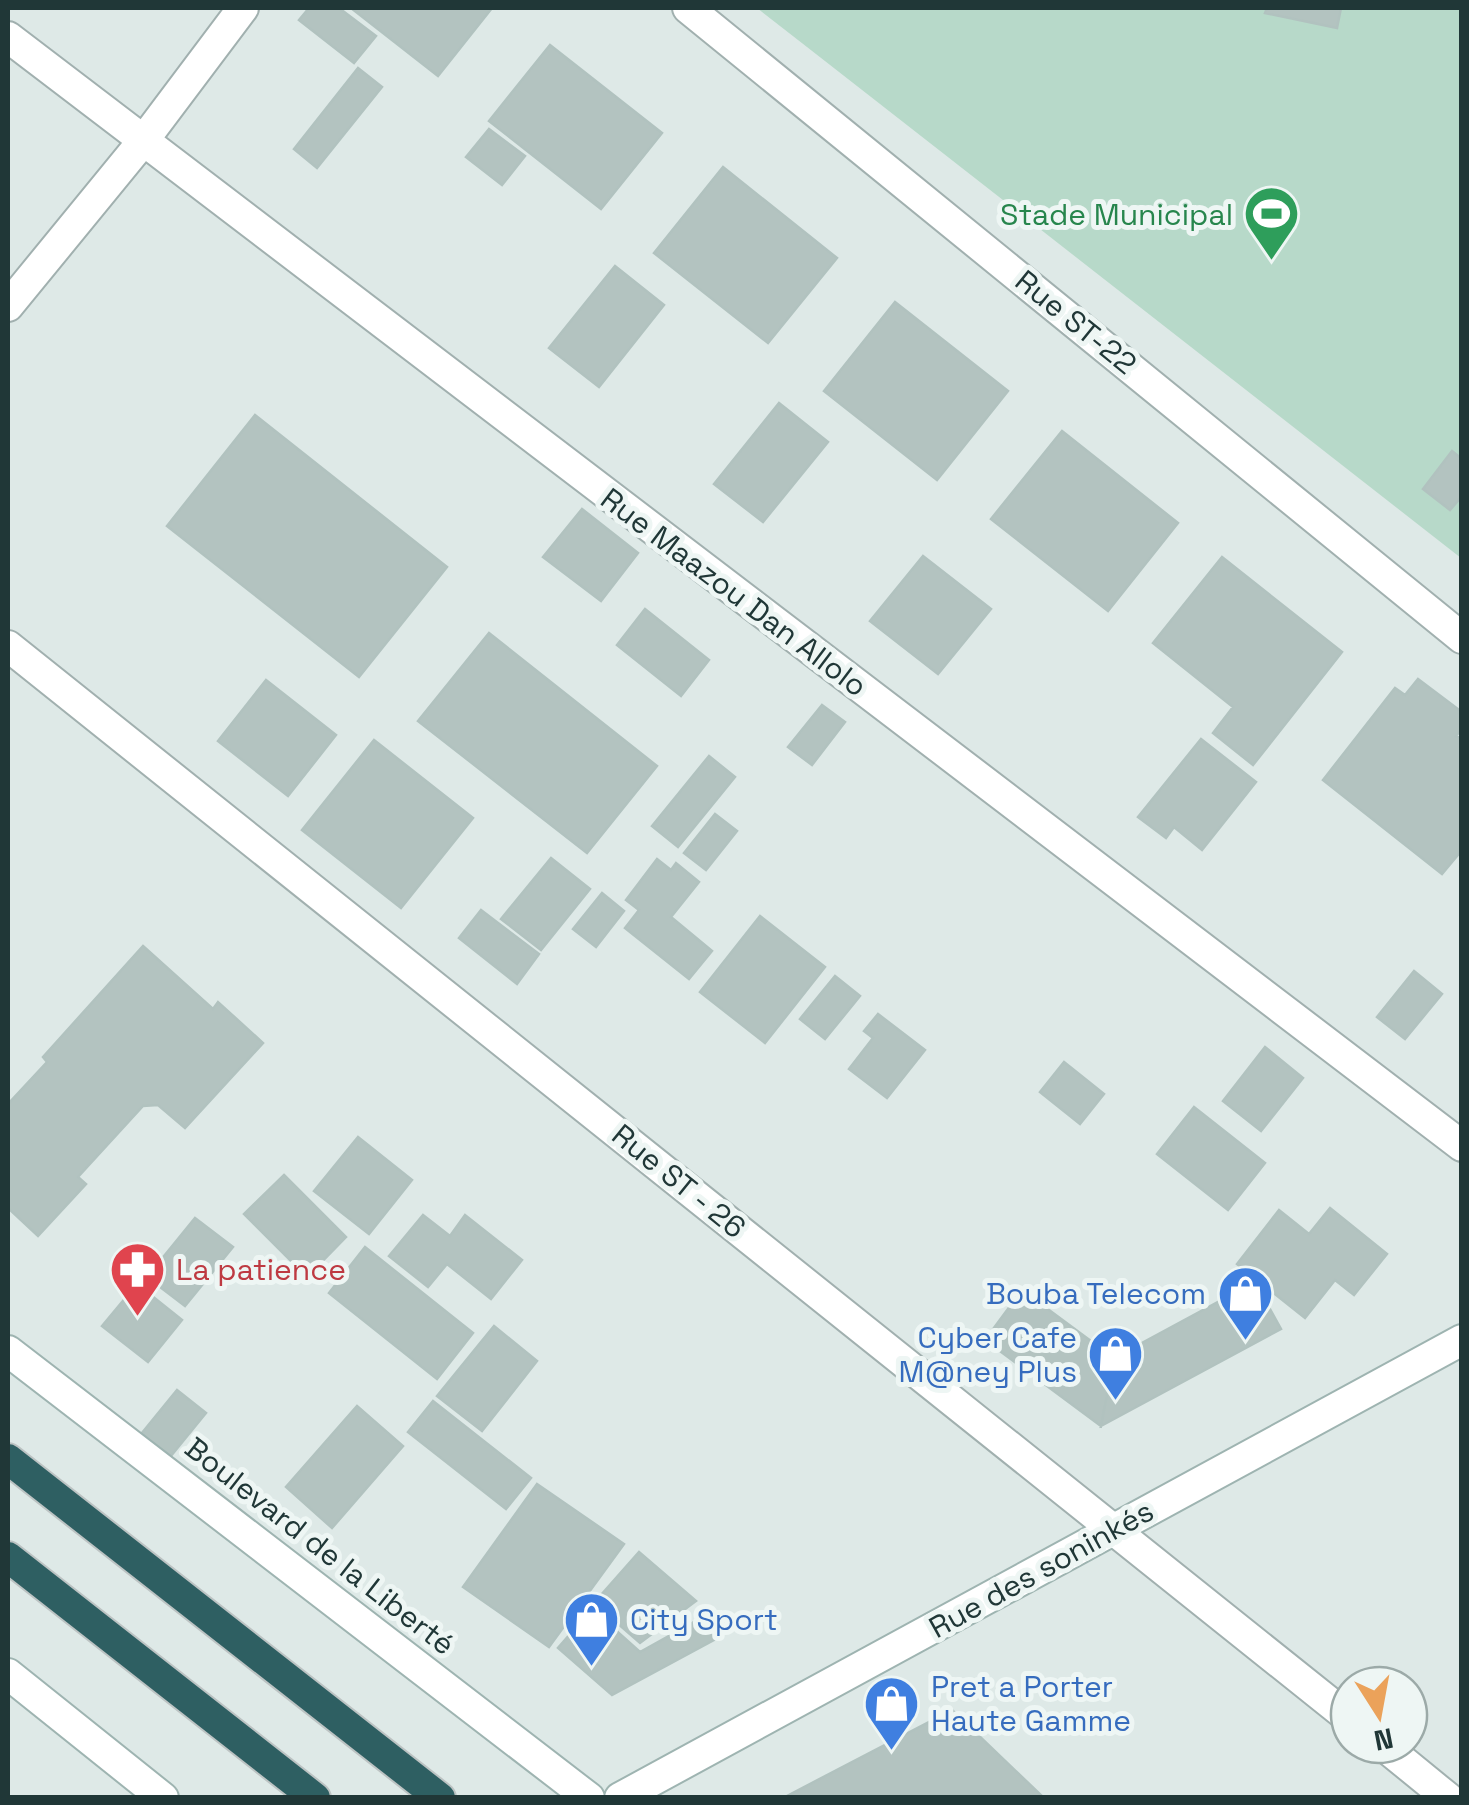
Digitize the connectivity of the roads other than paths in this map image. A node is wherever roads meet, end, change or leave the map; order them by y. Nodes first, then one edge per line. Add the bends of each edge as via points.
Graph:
1 (243, 8) edge
2 (688, 8) edge
3 (8, 37) edge
4 (142, 141) junction
5 (8, 306) edge
6 (1462, 638) edge
7 (8, 646) edge
8 (1462, 1146) edge
9 (1462, 1340) edge
10 (8, 1351) edge
11 (8, 1460) edge
12 (1115, 1528) junction
13 (8, 1557) edge
14 (8, 1674) edge
15 (1329, 1702) edge
16 (1408, 1765) edge
17 (164, 1798) edge
18 (315, 1798) edge
19 (440, 1798) edge
20 (589, 1798) edge
21 (620, 1798) edge
22 (1448, 1798) edge

1 - 4 street
2 - 6 street, Rue ST-22
3 - 4 street, Rue Maazou Dan Allolo
4 - 5 street
4 - 8 street, Rue Maazou Dan Allolo
7 - 12 street, Rue ST - 26
9 - 12 street, Rue des soninkés
10 - 20 street, Boulevard de la Liberté
11 - 19 highway
12 - 15 street, Rue ST - 26
12 - 21 street, Rue des soninkés
13 - 18 highway
14 - 17 street
16 - 22 street

